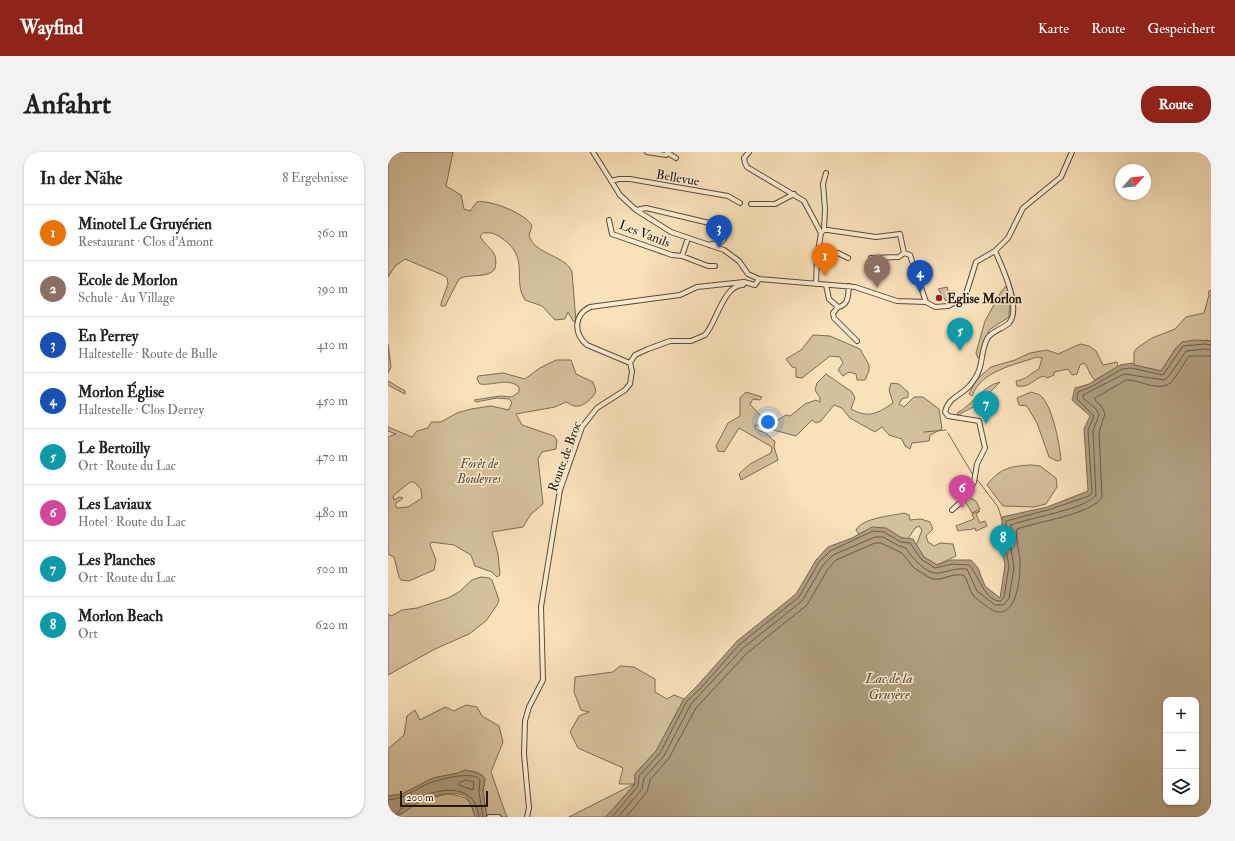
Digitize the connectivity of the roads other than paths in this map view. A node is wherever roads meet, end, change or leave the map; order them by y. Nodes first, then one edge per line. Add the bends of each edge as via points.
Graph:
1 (593, 152) edge
2 (647, 152) edge
3 (668, 152) edge
4 (749, 152) edge
5 (1072, 152) edge
6 (676, 158) dead end
7 (826, 173) dead end
8 (611, 181) junction
9 (794, 194) junction
10 (740, 202) dead end
11 (751, 204) dead end
12 (636, 210) junction
13 (610, 220) dead end
14 (822, 232) junction
15 (688, 238) junction
16 (709, 245) junction
17 (995, 251) junction
18 (904, 253) junction
19 (682, 256) junction
20 (817, 257) junction
21 (848, 258) dead end
22 (871, 258) dead end
23 (715, 266) dead end
24 (759, 279) junction
25 (816, 284) junction
26 (756, 285) junction
27 (826, 285) junction
28 (849, 286) junction
29 (926, 302) junction
30 (838, 307) junction
31 (857, 341) dead end
32 (630, 363) junction
33 (952, 510) dead end
34 (491, 817) edge
35 (498, 817) edge
36 (527, 817) edge

1 - 8 street
2 - 3 street via 662,155
3 - 6 street
4 - 9 street via 744,158 744,163
5 - 17 street via 1061,177 1023,208 1008,238
7 - 14 street via 823,184 825,208
8 - 10 street, Bellevue via 637,181 728,196
8 - 12 street via 620,195
9 - 11 street via 775,204
9 - 14 street via 804,201
12 - 15 street via 666,230
12 - 16 street via 646,208 722,226 724,240
13 - 19 street, Les Vanils via 612,234
14 - 18 street via 876,237 900,234
14 - 20 street
15 - 16 street
15 - 19 street, Les Vanils
16 - 24 street via 729,253 748,274
17 - 29 street via 976,262 965,297 948,306 936,307
17 - 33 street via 1010,288 1012,317 1009,323 988,336 980,371 969,386 946,406 945,412 948,416 979,421 985,448 977,464 974,482 963,500
18 - 22 street via 899,257
18 - 29 street via 910,255
19 - 23 street, Les Vanils via 708,266
20 - 21 street via 838,253
20 - 25 street
24 - 25 street
24 - 26 street
25 - 27 street
26 - 32 street via 750,288 740,285 734,288 716,314 707,333 701,338 691,341 670,341 635,355
26 - 32 street via 739,282 697,286 680,295 590,307 585,310 576,326 583,341
27 - 28 street
27 - 30 street via 829,299
28 - 29 street via 896,301
28 - 30 street via 847,302 844,306
30 - 31 street via 833,313 834,318
32 - 36 street, Route de Broc via 630,384 597,408 582,427 560,490 541,607 543,680 528,711 525,727 524,754 529,808
34 - 35 street

